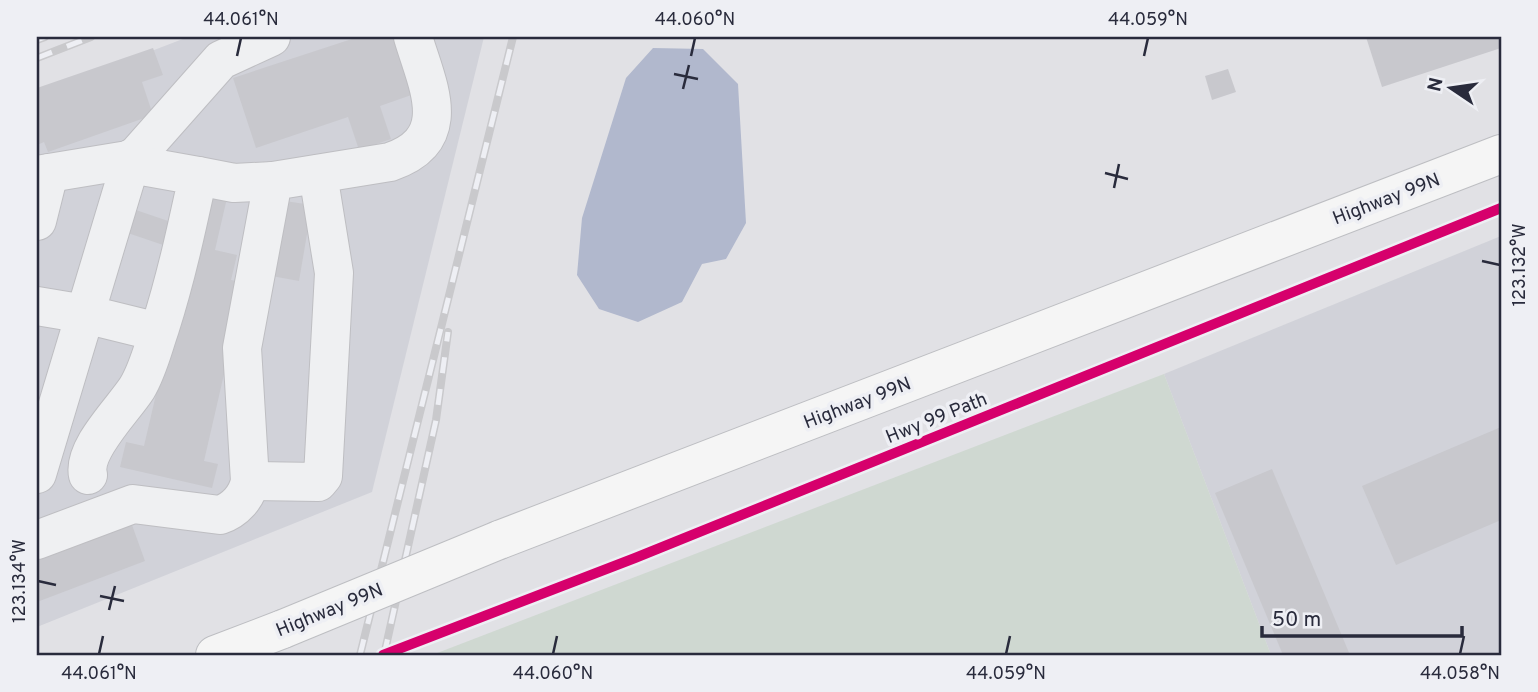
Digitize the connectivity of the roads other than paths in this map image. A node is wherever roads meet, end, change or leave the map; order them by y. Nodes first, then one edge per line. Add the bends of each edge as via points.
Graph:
1 (271, 37) edge
2 (413, 37) edge
3 (1501, 154) edge
4 (132, 158) junction
5 (43, 174) edge
6 (318, 174) junction
7 (198, 176) junction
8 (273, 181) junction
9 (37, 221) edge
10 (37, 306) edge
11 (85, 314) junction
12 (158, 332) junction
13 (37, 474) edge
14 (88, 475) junction
15 (37, 481) edge
16 (250, 481) junction
17 (133, 504) junction
18 (37, 540) edge
19 (215, 655) edge

1 - 4 lane via 221,60
2 - 6 lane via 433,107 428,133 402,158
3 - 19 main road, Highway 99N, bridge via 499,540
4 - 5 lane
4 - 7 lane via 142,166
4 - 11 lane
5 - 9 lane
6 - 8 lane
6 - 16 lane via 334,273 323,476 318,482
7 - 8 lane via 234,183
7 - 12 lane
8 - 16 lane via 242,348
10 - 11 lane
11 - 12 lane
11 - 13 lane
12 - 14 lane via 136,390 90,454
14 - 15 lane
14 - 17 lane via 107,497
16 - 17 lane via 240,502 220,515
17 - 18 lane

